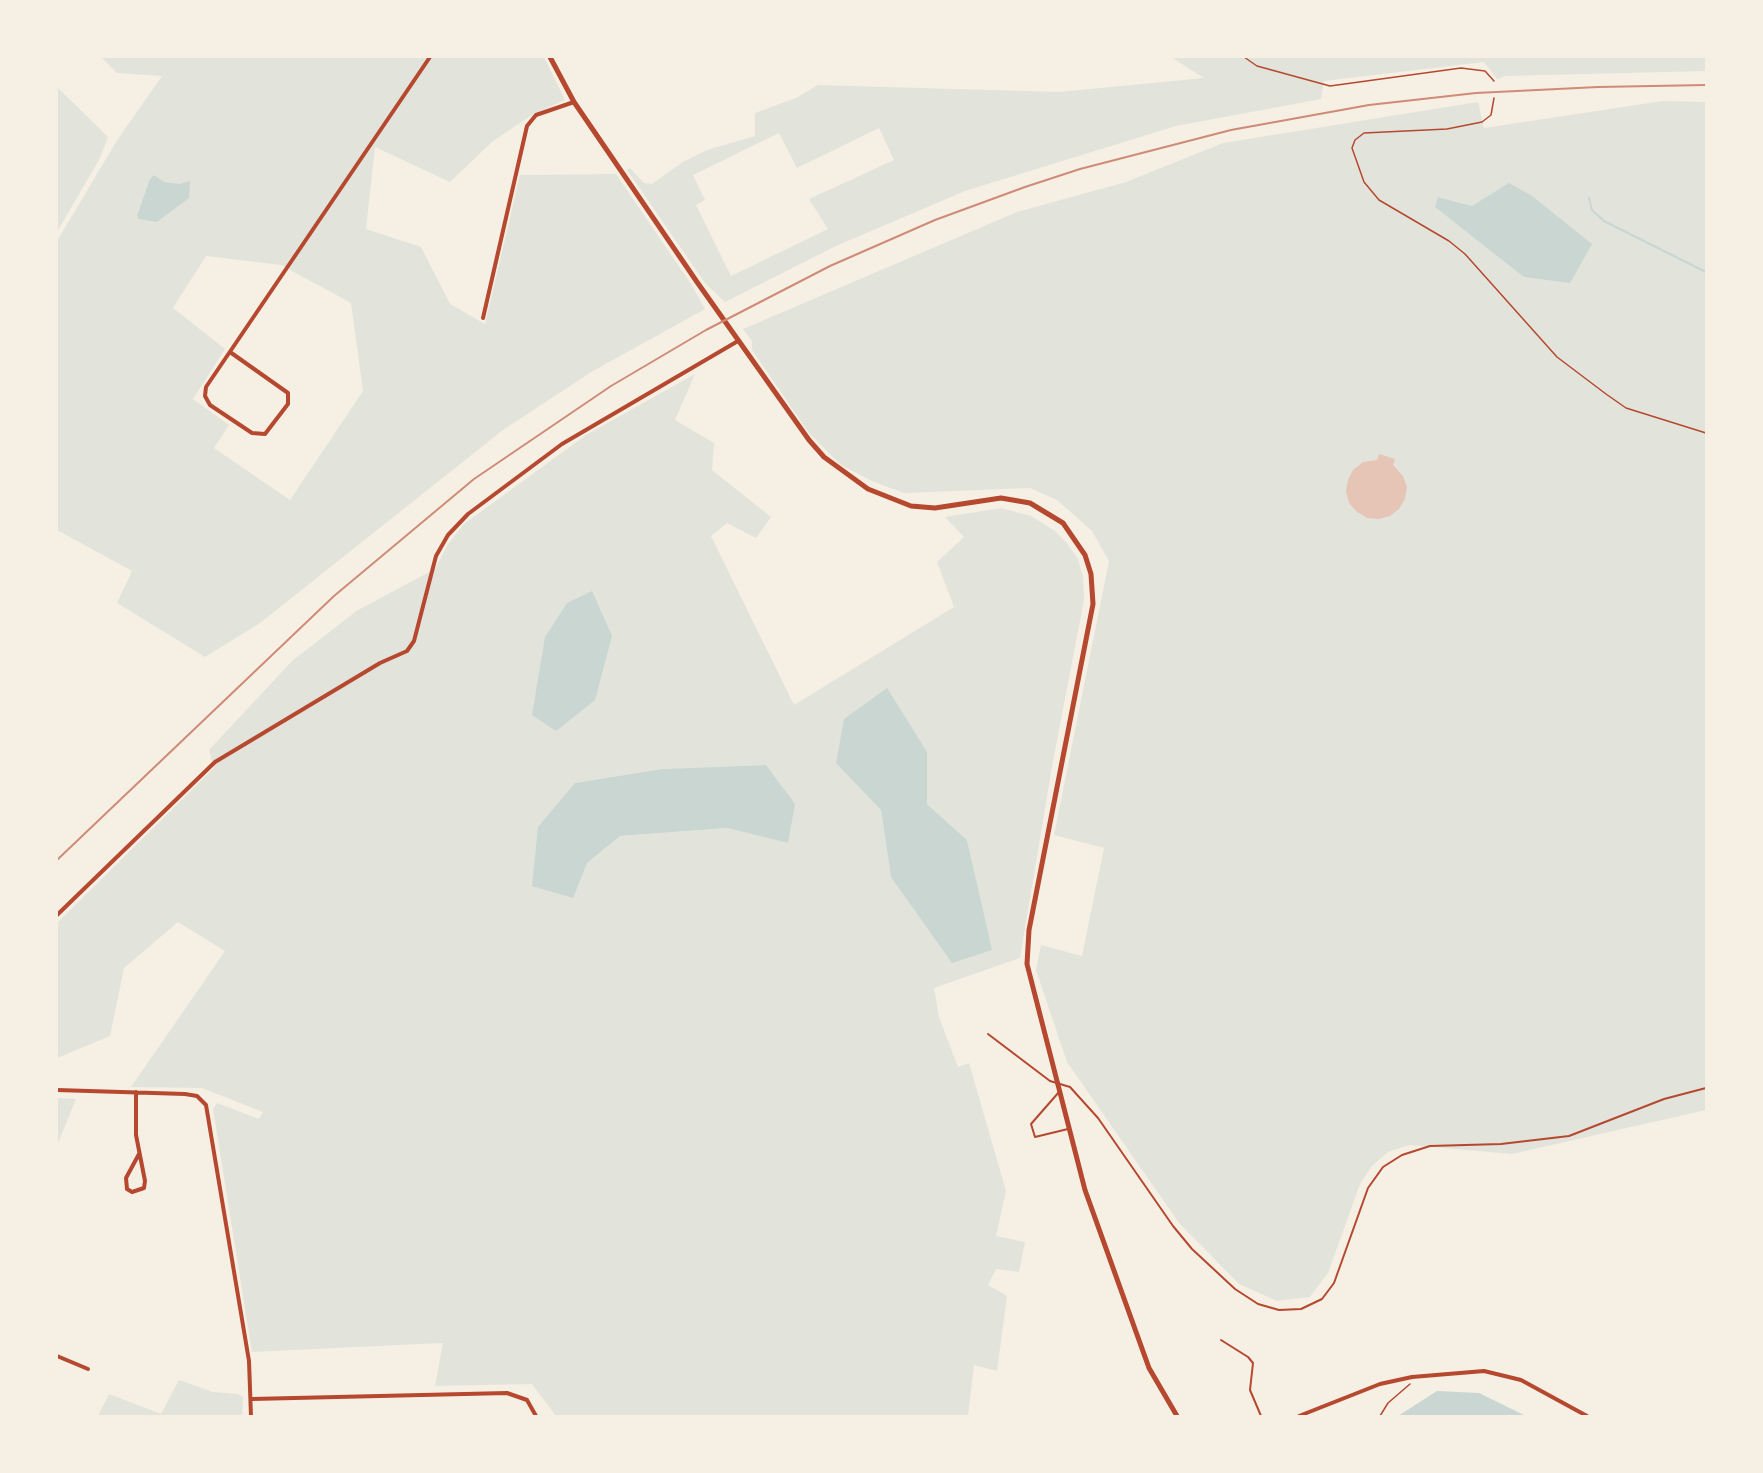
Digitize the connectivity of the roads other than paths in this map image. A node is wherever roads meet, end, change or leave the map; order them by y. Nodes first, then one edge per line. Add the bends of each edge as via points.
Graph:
1 (430, 57) edge
2 (550, 57) edge
3 (574, 102) junction
4 (483, 318) dead end
5 (739, 340) junction
6 (230, 352) junction
7 (57, 915) edge
8 (988, 1034) dead end
9 (1056, 1083) junction
10 (1706, 1088) edge
11 (57, 1090) edge
12 (136, 1092) junction
13 (1059, 1092) junction
14 (1069, 1129) junction
15 (139, 1154) junction
16 (1221, 1340) dead end
17 (57, 1356) edge
18 (88, 1369) dead end
19 (252, 1399) junction
20 (251, 1416) edge
21 (536, 1416) edge
22 (1177, 1416) edge
23 (1207, 1416) edge
24 (1215, 1416) edge
25 (1261, 1416) edge
26 (1299, 1416) edge
27 (1587, 1416) edge

1 - 6 street
2 - 3 main road
3 - 4 street via 536,115 527,126
3 - 5 main road
5 - 7 street via 562,444 457,524 436,556 411,647 215,762
5 - 9 main road via 816,448 868,489 925,508 991,499 1030,503 1063,523 1085,555 1093,604 1026,950 1030,985
6 - 6 street via 206,387 206,399 252,434 265,434 288,404 288,393
8 - 9 lane
9 - 10 lane via 1070,1087 1098,1118 1192,1249 1235,1289 1258,1304 1279,1310 1301,1309 1322,1299 1334,1283 1368,1188 1383,1167 1402,1155 1430,1146 1560,1138 1664,1099
9 - 13 main road
11 - 12 street
12 - 15 street
12 - 19 street via 185,1094 202,1100 208,1112
13 - 14 main road
13 - 14 lane via 1031,1124 1035,1137
14 - 22 main road via 1085,1190 1149,1368
15 - 15 street via 144,1188 132,1192 127,1189 126,1178
16 - 25 lane via 1253,1363 1250,1390
17 - 18 street
19 - 20 street
19 - 21 street via 507,1393 523,1397
23 - 24 lane
26 - 27 street via 1380,1383 1484,1371 1521,1380

